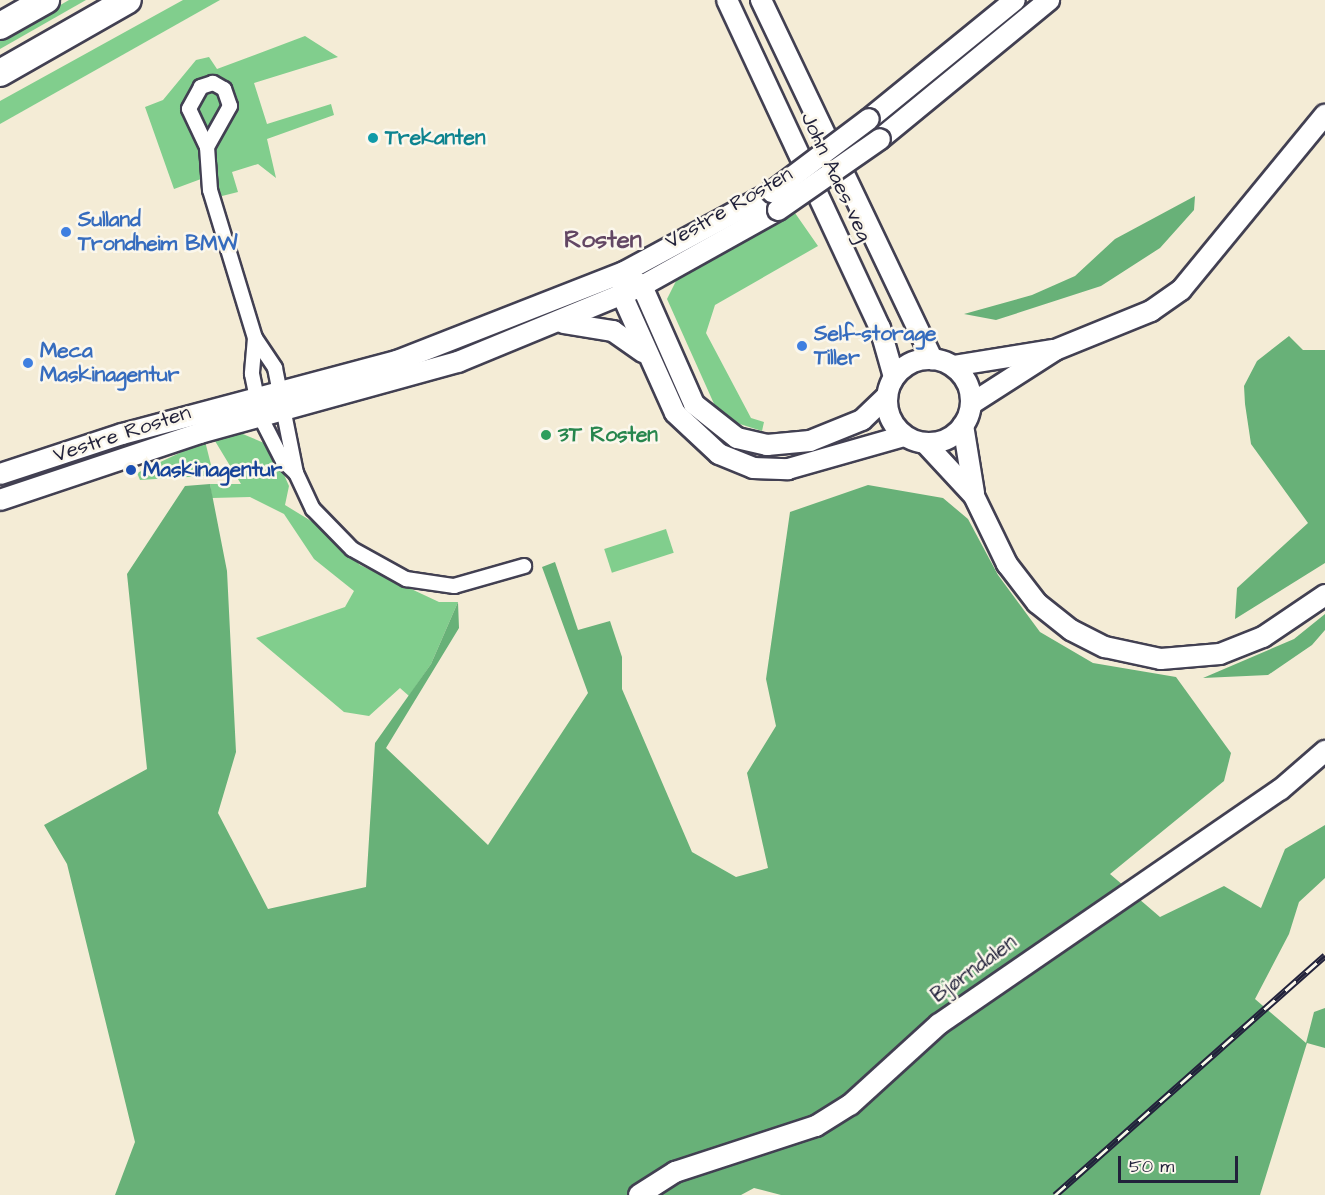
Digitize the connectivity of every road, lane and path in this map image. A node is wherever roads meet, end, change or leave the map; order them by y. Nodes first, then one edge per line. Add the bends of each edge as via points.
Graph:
1 (10, 0) edge
2 (46, 0) edge
3 (128, 0) edge
4 (727, 0) edge
5 (761, 0) edge
6 (1015, 0) edge
7 (1049, 0) edge
8 (0, 8) edge
9 (0, 26) edge
10 (0, 73) edge
11 (1325, 115) edge
12 (207, 147) dead end
13 (775, 201) junction
14 (624, 272) junction
15 (642, 286) junction
16 (622, 295) junction
17 (560, 323) junction
18 (255, 338) junction
19 (1055, 350) junction
20 (647, 356) junction
21 (932, 359) junction
22 (953, 366) junction
23 (894, 377) junction
24 (281, 391) junction
25 (256, 397) junction
26 (886, 397) junction
27 (971, 404) junction
28 (287, 412) junction
29 (261, 418) junction
30 (963, 425) junction
31 (904, 436) junction
32 (925, 443) junction
33 (296, 473) junction
34 (0, 474) edge
35 (974, 496) junction
36 (0, 500) edge
37 (524, 566) dead end
38 (1325, 595) edge
39 (1325, 751) edge
40 (639, 1195) edge

1 - 8 highway
2 - 9 highway
3 - 10 highway
4 - 23 street, John Aaes veg via 880,328
5 - 21 street, John Aaes veg
6 - 13 street, Vestre Rosten, bridge
7 - 13 street, Vestre Rosten, bridge via 880,139
11 - 19 street via 1187,284 1151,311
12 - 18 street via 210,190
13 - 14 street, Vestre Rosten
13 - 15 street, Vestre Rosten
14 - 15 street
14 - 16 street
14 - 24 street, Vestre Rosten via 397,361
15 - 16 street, Vestre Rosten
15 - 26 street via 694,404 737,438 767,445 810,441 862,420
16 - 17 street, Vestre Rosten
16 - 20 street
17 - 20 street via 613,331
17 - 28 street, Vestre Rosten via 458,362
18 - 24 street via 274,368
18 - 25 street
19 - 22 street
19 - 27 street
20 - 31 street via 680,420 708,447 739,464 804,468
21 - 22 street
21 - 23 street via 910,363
22 - 27 street via 969,384
23 - 26 street
24 - 25 street, Vestre Rosten
24 - 28 street
25 - 29 street
25 - 34 street, Vestre Rosten
26 - 31 street via 890,419
27 - 30 street
28 - 29 street, Vestre Rosten
28 - 33 street
29 - 33 street via 283,461
29 - 36 street, Vestre Rosten
30 - 32 street via 947,439
30 - 35 street
31 - 32 street
32 - 35 street
33 - 37 street via 313,508 352,549 406,579 454,586
35 - 38 street via 1007,564 1036,603 1071,630 1122,652 1161,659 1220,654 1263,637
39 - 40 street, Bjørndalen via 1280,790 939,1024 850,1106 816,1126 675,1172

